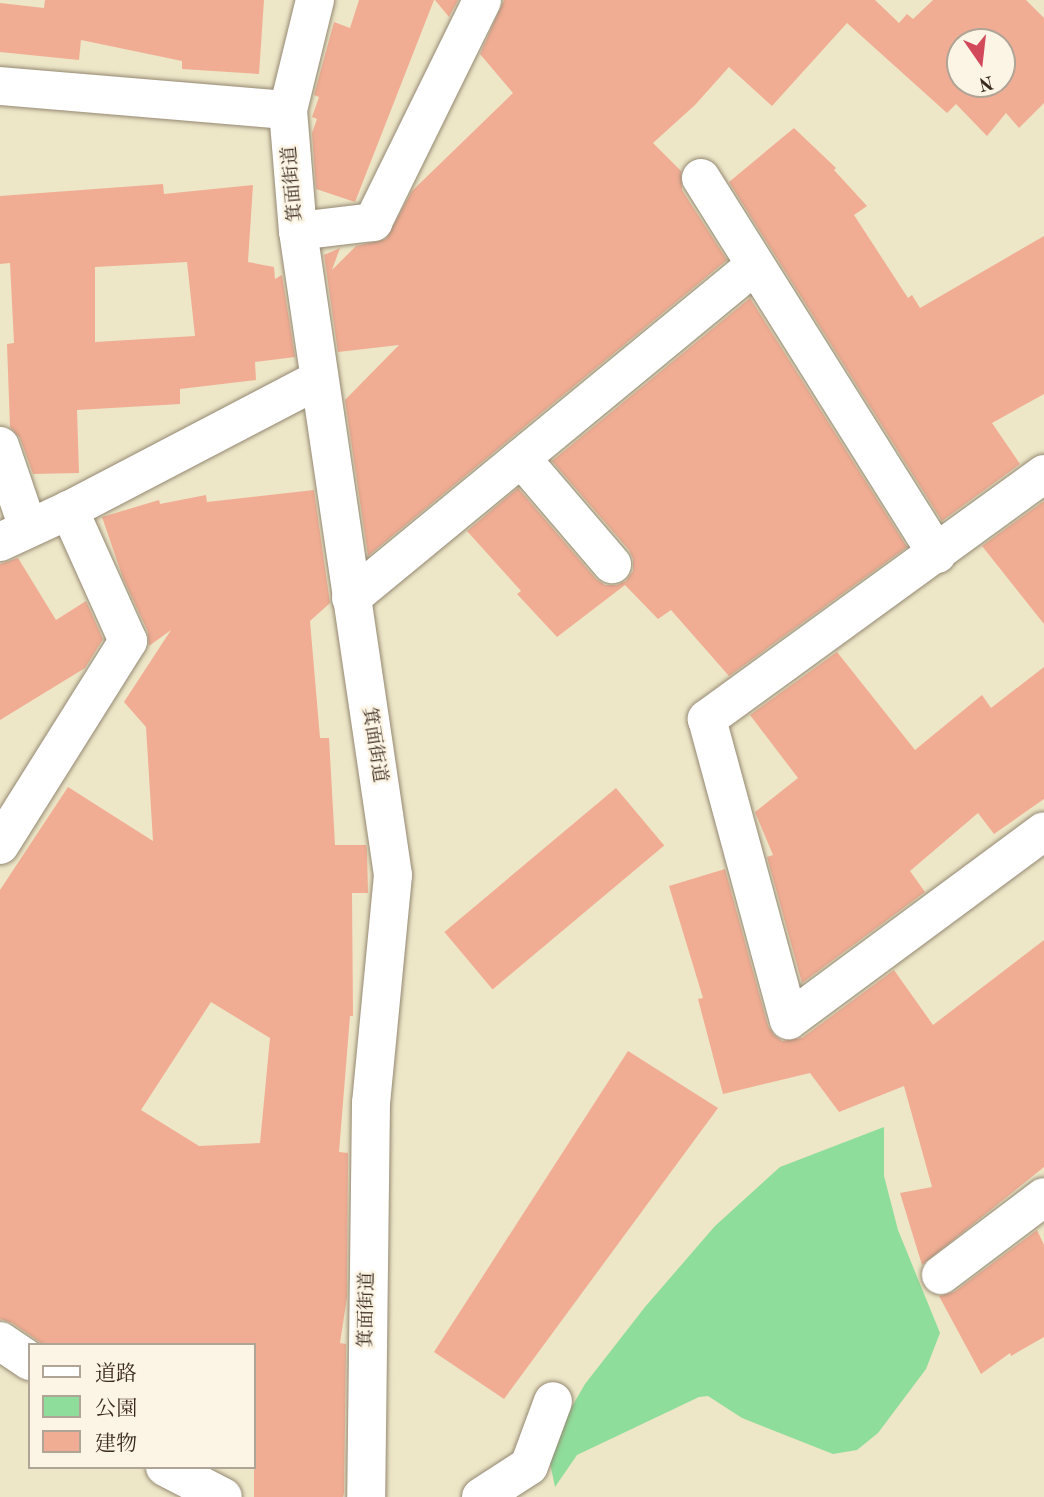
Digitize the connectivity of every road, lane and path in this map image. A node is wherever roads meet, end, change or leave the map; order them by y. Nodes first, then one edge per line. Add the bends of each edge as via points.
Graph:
1 (315, 0) edge
2 (482, 0) edge
3 (0, 86) edge
4 (288, 110) junction
5 (701, 178) dead end
6 (298, 231) junction
7 (754, 266) junction
8 (318, 380) junction
9 (0, 446) edge
10 (521, 458) junction
11 (1044, 474) edge
12 (69, 510) junction
13 (14, 535) edge
14 (937, 555) junction
15 (612, 564) dead end
16 (351, 598) junction
17 (1044, 831) edge
18 (0, 845) edge
19 (1044, 1197) edge
20 (941, 1275) dead end
21 (0, 1342) edge
22 (28, 1360) edge
23 (554, 1401) dead end
24 (169, 1469) edge
25 (223, 1497) edge
26 (366, 1497) edge
27 (481, 1497) edge

1 - 4 street, 箕面街道
2 - 6 street via 373,222
3 - 4 street
4 - 6 street, 箕面街道
5 - 7 street
6 - 8 street, 箕面街道
7 - 10 street
7 - 14 street
8 - 12 street
8 - 16 street, 箕面街道
9 - 13 street
10 - 15 street
10 - 16 street
11 - 14 street
12 - 13 street
12 - 18 street via 128,641
14 - 17 street via 707,719 789,1020
16 - 26 street, 箕面街道 via 393,875 371,1103
19 - 20 street
21 - 22 street
23 - 27 street via 529,1466
24 - 25 street

